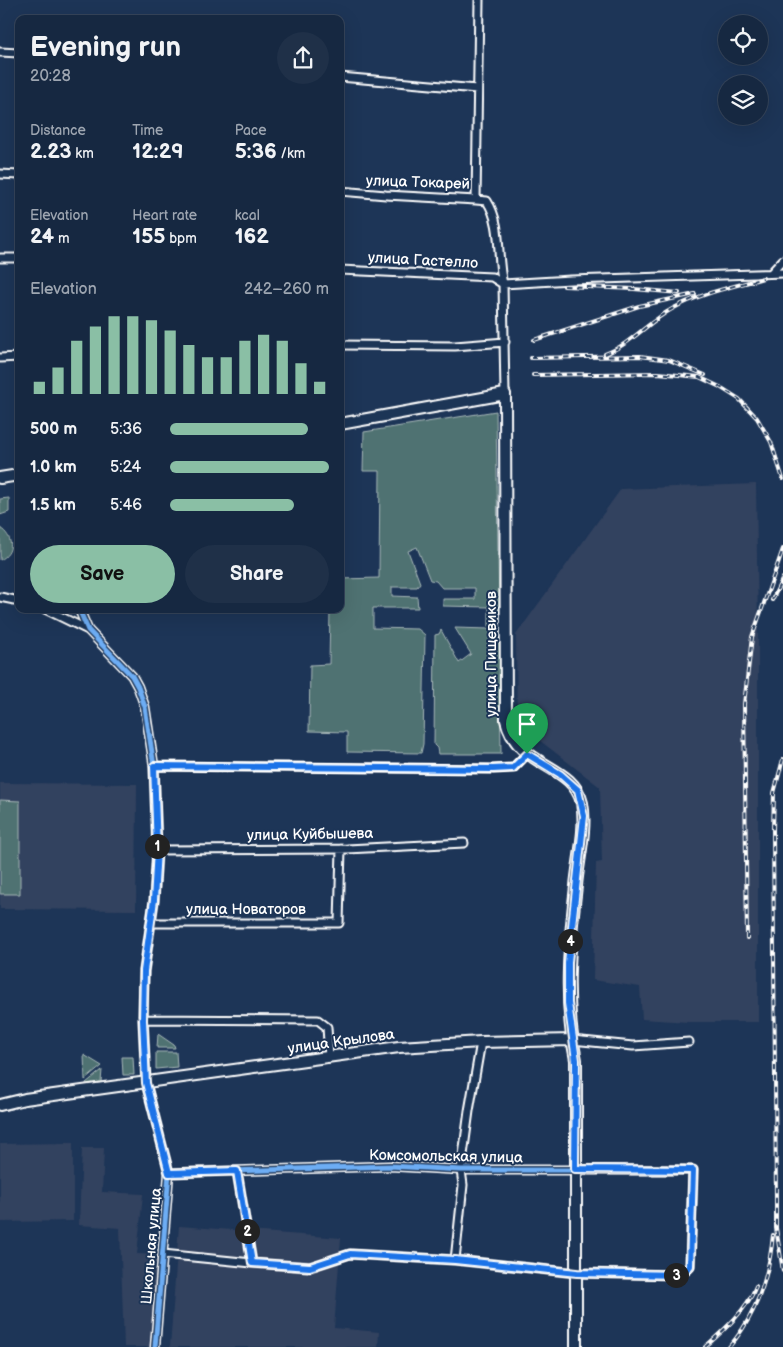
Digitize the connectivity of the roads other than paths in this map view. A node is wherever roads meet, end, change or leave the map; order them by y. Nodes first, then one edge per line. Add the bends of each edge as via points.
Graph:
1 (479, 0) edge
2 (0, 52) edge
3 (15, 53) edge
4 (344, 78) edge
5 (477, 89) junction
6 (0, 174) edge
7 (15, 175) edge
8 (344, 192) edge
9 (476, 200) junction
10 (0, 258) edge
11 (15, 258) edge
12 (783, 260) edge
13 (344, 270) edge
14 (771, 273) junction
15 (783, 273) edge
16 (503, 284) junction
17 (505, 342) junction
18 (344, 344) edge
19 (15, 357) edge
20 (0, 358) edge
21 (505, 394) junction
22 (344, 423) edge
23 (15, 476) edge
24 (0, 478) edge
25 (0, 597) edge
26 (15, 600) edge
27 (53, 613) edge
28 (81, 613) edge
29 (88, 630) junction
30 (527, 754) junction
31 (154, 766) junction
32 (464, 843) dead end
33 (341, 849) junction
34 (157, 850) junction
35 (152, 923) junction
36 (143, 1020) junction
37 (572, 1040) junction
38 (481, 1042) junction
39 (689, 1042) dead end
40 (329, 1058) junction
41 (146, 1083) junction
42 (0, 1105) edge
43 (575, 1169) junction
44 (461, 1170) junction
45 (237, 1171) junction
46 (169, 1173) junction
47 (163, 1254) junction
48 (455, 1260) junction
49 (252, 1263) junction
50 (577, 1273) junction
51 (156, 1347) edge
52 (576, 1347) edge

1 - 5 street, улица Токарей
2 - 3 street
4 - 5 street
5 - 9 street, улица Токарей
6 - 7 street
8 - 9 street, улица Токарей
9 - 16 street, улица Пищевиков via 487,201 497,223
10 - 11 street
12 - 14 street
13 - 16 street, улица Гастелло via 492,277
14 - 15 street
14 - 16 street
16 - 17 street, улица Пищевиков
17 - 18 street via 455,346
17 - 21 street, улица Пищевиков
19 - 20 street
21 - 22 main road
21 - 30 main road, улица Пищевиков via 506,720 509,732
23 - 24 main road
25 - 26 street
27 - 29 street
28 - 29 street
29 - 31 street, Школьная улица via 138,686 145,707
30 - 31 street via 513,768 493,769
30 - 37 main road, улица Пищевиков via 560,774 578,790 584,816 568,962
31 - 34 street, Школьная улица
32 - 33 street, улица Куйбышева
33 - 34 street, улица Куйбышева
33 - 35 street, улица Новаторов via 340,922
34 - 35 street, Школьная улица
35 - 36 street, Школьная улица via 144,971
36 - 40 street via 318,1020 328,1027
36 - 41 street, Школьная улица
37 - 38 main road, улица Крылова
37 - 39 street, улица Крылова via 633,1046
37 - 43 main road, улица Пищевиков via 576,1069
38 - 40 main road, улица Крылова via 399,1047
38 - 44 street
40 - 41 main road, улица Крылова
41 - 42 main road, улица Крылова
41 - 46 street, Школьная улица
43 - 44 street, Комсомольская улица
43 - 50 main road, улица Пищевиков
43 - 50 street, Комсомольская улица via 693,1170 690,1266 680,1275
44 - 45 street, Комсомольская улица via 390,1166
44 - 48 street via 463,1185
45 - 46 street, Комсомольская улица
45 - 49 street
46 - 47 street, Школьная улица
47 - 49 street
47 - 51 street, Школьная улица
48 - 49 street via 350,1254 310,1267
48 - 50 street
50 - 52 main road, улица Пищевиков

